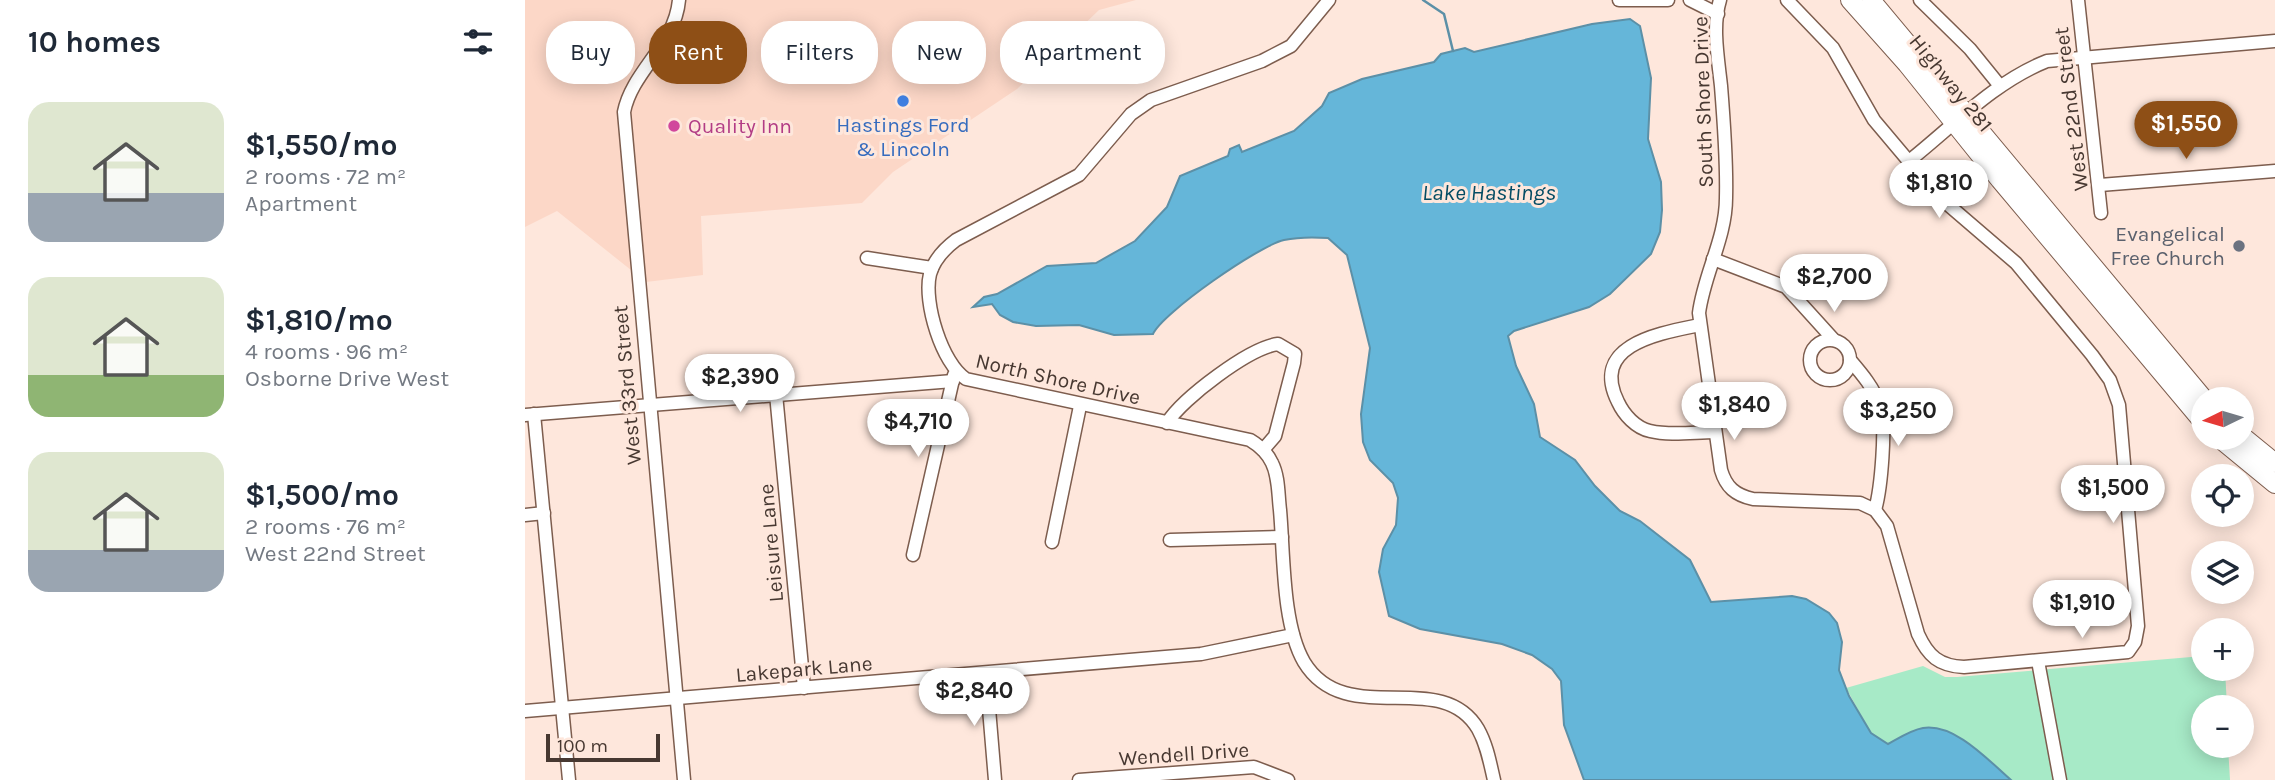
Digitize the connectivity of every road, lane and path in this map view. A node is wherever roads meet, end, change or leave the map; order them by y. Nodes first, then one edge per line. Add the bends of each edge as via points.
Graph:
1 (679, 0) edge
2 (1329, 0) edge
3 (1619, 0) edge
4 (1668, 0) edge
5 (1690, 0) edge
6 (1720, 0) edge
7 (1787, 0) edge
8 (1850, 0) edge
9 (1871, 0) edge
10 (1920, 0) edge
11 (2078, 0) edge
12 (1718, 14) junction
13 (2275, 41) edge
14 (2085, 56) junction
15 (2000, 86) junction
16 (1960, 120) junction
17 (1909, 161) junction
18 (2275, 171) edge
19 (2100, 185) junction
20 (2102, 214) dead end
21 (867, 258) dead end
22 (1713, 259) junction
23 (932, 268) junction
24 (1809, 314) junction
25 (1700, 326) junction
26 (1834, 341) junction
27 (1814, 348) junction
28 (1850, 360) junction
29 (954, 376) junction
30 (1838, 378) junction
31 (2194, 387) edge
32 (1874, 392) junction
33 (776, 394) junction
34 (648, 405) junction
35 (1080, 405) junction
36 (2191, 407) edge
37 (529, 415) edge
38 (1167, 423) junction
39 (1715, 432) junction
40 (2254, 446) edge
41 (1263, 450) junction
42 (2234, 450) edge
43 (2275, 463) edge
44 (2275, 484) edge
45 (1875, 510) junction
46 (544, 513) junction
47 (525, 515) edge
48 (1282, 537) junction
49 (1170, 540) dead end
50 (1052, 542) dead end
51 (913, 555) dead end
52 (1293, 635) junction
53 (2038, 661) junction
54 (986, 673) junction
55 (804, 688) junction
56 (676, 699) junction
57 (563, 707) junction
58 (525, 710) edge
59 (1178, 776) edge
60 (569, 780) edge
61 (684, 780) edge
62 (995, 780) edge
63 (1079, 780) edge
64 (1288, 780) edge
65 (1494, 780) edge
66 (2060, 780) edge

1 - 34 street, West 33rd Street via 669,33 630,94 624,112
2 - 23 street via 1301,36 1281,52 1139,107 1079,175 956,240
3 - 4 street
5 - 12 street
6 - 12 street, South Shore Drive
7 - 17 street via 1833,48 1874,120
8 - 16 highway, Highway 281
9 - 16 highway, Highway 281
10 - 15 street
11 - 14 street, West 22nd Street
12 - 22 street, South Shore Drive via 1727,200
13 - 14 street
14 - 15 street via 2047,61
14 - 19 street, West 22nd Street
15 - 16 street
16 - 17 street
16 - 31 highway, Highway 281
16 - 36 highway, Highway 281
17 - 53 street via 1948,207 2015,263 2110,380 2120,421 2138,628 2135,642 2128,652
18 - 19 street
19 - 20 street, West 22nd Street
21 - 23 street
22 - 24 street via 1777,281
22 - 25 street, South Shore Drive via 1701,299
23 - 29 street, North Shore Drive via 930,298
24 - 26 street
24 - 27 street
25 - 39 street, South Shore Drive
25 - 39 street via 1653,334 1629,347 1615,366 1613,390 1631,420 1650,431
26 - 27 street
26 - 28 street via 1846,349
27 - 30 street via 1814,371 1826,379
28 - 30 street
28 - 32 street
29 - 33 street
29 - 35 street, North Shore Drive
29 - 51 street
30 - 32 street via 1856,381
32 - 45 street via 1882,410 1880,493
33 - 34 street
33 - 55 street, Leisure Lane
34 - 37 street
34 - 56 street, West 33rd Street
35 - 38 street, North Shore Drive
35 - 50 street
37 - 46 street
38 - 41 street, North Shore Drive via 1250,440
38 - 41 street via 1176,410 1231,369 1255,352 1278,344 1295,354 1294,363 1275,436
39 - 45 street, South Shore Drive via 1723,478 1736,494 1753,499 1860,503
40 - 43 highway
41 - 48 street via 1276,475
42 - 44 highway
45 - 53 street via 1887,526 1918,634 1933,657 1953,666
46 - 47 street
46 - 57 street
48 - 49 street
48 - 52 street
52 - 54 street, Lakepark Lane via 1201,654
52 - 65 street via 1305,664 1346,694 1437,700 1460,709 1483,738
53 - 66 street
54 - 55 street, Lakepark Lane
54 - 62 street
55 - 56 street, Lakepark Lane
56 - 57 street, Lakepark Lane
56 - 61 street, West 33rd Street
57 - 58 street, Lakepark Lane
57 - 60 street
59 - 63 street, Wendell Drive
59 - 64 street, Wendell Drive via 1254,766

